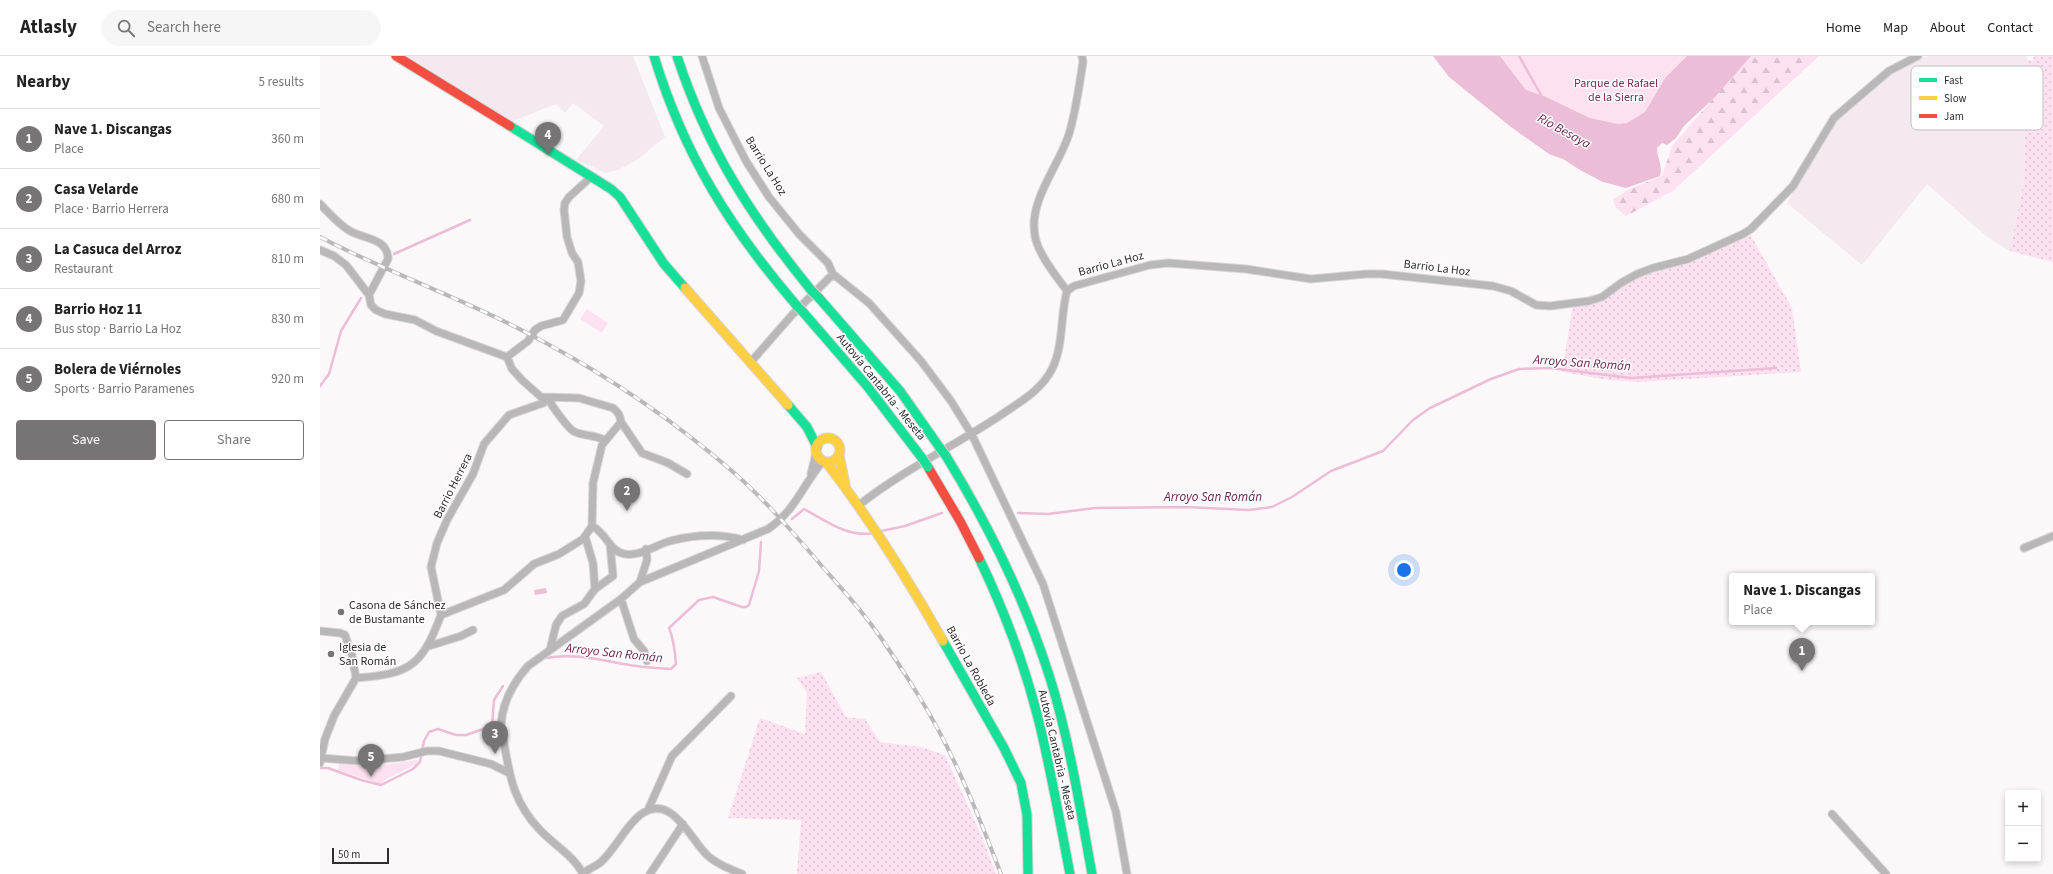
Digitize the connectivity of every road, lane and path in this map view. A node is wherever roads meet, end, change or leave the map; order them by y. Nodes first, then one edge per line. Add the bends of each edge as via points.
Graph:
1 (396, 56) edge
2 (654, 56) edge
3 (677, 56) edge
4 (702, 56) edge
5 (1082, 56) edge
6 (1918, 56) edge
7 (591, 177) junction
8 (320, 204) edge
9 (320, 250) edge
10 (833, 274) junction
11 (1067, 291) junction
12 (369, 295) junction
13 (507, 357) junction
14 (750, 363) junction
15 (548, 398) junction
16 (621, 422) junction
17 (807, 427) junction
18 (972, 435) junction
19 (827, 438) junction
20 (605, 440) junction
21 (817, 450) junction
22 (839, 455) junction
23 (825, 461) junction
24 (687, 474) dead end
25 (810, 476) junction
26 (846, 486) junction
27 (859, 505) junction
28 (592, 526) junction
29 (585, 536) junction
30 (2053, 536) edge
31 (743, 540) junction
32 (610, 544) junction
33 (2024, 548) dead end
34 (646, 549) junction
35 (640, 582) junction
36 (595, 589) junction
37 (622, 599) junction
38 (441, 615) junction
39 (473, 630) dead end
40 (320, 631) edge
41 (429, 646) junction
42 (550, 650) junction
43 (647, 661) dead end
44 (356, 678) junction
45 (731, 696) dead end
46 (321, 761) edge
47 (509, 772) junction
48 (648, 810) junction
49 (1832, 814) dead end
50 (683, 824) junction
51 (583, 873) edge
52 (650, 874) edge
53 (742, 874) edge
54 (1028, 874) edge
55 (1070, 874) edge
56 (1092, 874) edge
57 (1127, 874) edge
58 (1886, 874) edge

1 - 7 main road
2 - 55 main road, Autovía Cantabria - Meseta, bridge via 677,123 704,178 748,247 867,386 922,458 980,560 1020,656 1043,736
3 - 56 main road, Autovía Cantabria - Meseta, bridge via 699,119 731,182 765,234 900,391 946,456 996,543 1038,642 1065,733
4 - 10 street, Barrio La Hoz via 719,108 746,161 769,197 799,234 828,263
5 - 11 street, Barrio La Hoz via 1072,124 1040,199 1035,226 1035,237 1040,249
6 - 11 street, Barrio La Hoz via 1889,71 1834,118 1797,179 1751,229 1688,259 1637,274 1595,299 1568,304 1536,305 1511,291 1493,286 1366,274 1311,279 1184,263 1150,265 1087,282
7 - 13 street via 569,196 564,210 567,237 581,273 579,293 563,320 541,326 528,341
7 - 14 main road via 620,197 664,264
8 - 12 street via 351,232 384,246 388,253 388,259
9 - 12 street via 342,261
10 - 14 street via 792,315
10 - 18 street, Barrio La Hoz via 869,303 893,328 934,378
11 - 18 street via 1058,351 1053,368 1044,384
12 - 13 street via 371,305 376,310 415,320
13 - 15 street via 512,369 522,380 541,397
14 - 17 main road
15 - 16 street, Barrio Herrera via 580,398 608,406 616,411
15 - 20 street via 551,407 573,431
15 - 38 street, Barrio Herrera via 543,403 509,415 484,444 473,474 437,543 431,567
16 - 20 street
16 - 24 street, Barrio Herrera via 642,453
17 - 19 main road
17 - 21 main road
18 - 27 street via 913,468
18 - 57 street, Barrio La Hoz via 1043,584 1116,812
19 - 21 main road via 820,442
19 - 22 main road via 838,443
20 - 28 street via 593,483
21 - 23 main road
21 - 25 street
22 - 23 main road via 833,461
22 - 26 main road, Barrio La Robleda
23 - 25 street
23 - 26 main road, Barrio La Robleda
25 - 31 street via 790,511 768,529
26 - 27 main road, Barrio La Robleda
27 - 54 main road, Barrio La Robleda via 925,608 1006,751 1024,795
28 - 29 street
28 - 32 street via 605,535
29 - 36 street via 593,563
29 - 38 street via 559,554 534,564 504,590
30 - 33 street
31 - 34 street via 728,535 697,536
31 - 35 street
32 - 34 street via 626,555
32 - 36 street via 613,576
34 - 35 street via 647,560
35 - 37 street
36 - 42 street via 584,604 558,620
37 - 42 street
37 - 43 street via 634,639 644,651
38 - 41 street
39 - 41 street
40 - 44 street via 345,635
41 - 44 street via 409,666 395,673
42 - 47 street via 528,666 504,707 501,726
44 - 46 street via 334,716 325,739
45 - 48 street via 672,756
46 - 47 street via 359,761 439,751 468,757
47 - 51 street via 517,798 533,822
48 - 50 street via 668,812
48 - 51 street via 639,816 600,863
49 - 58 street
50 - 52 street
50 - 53 street via 706,854 718,863

